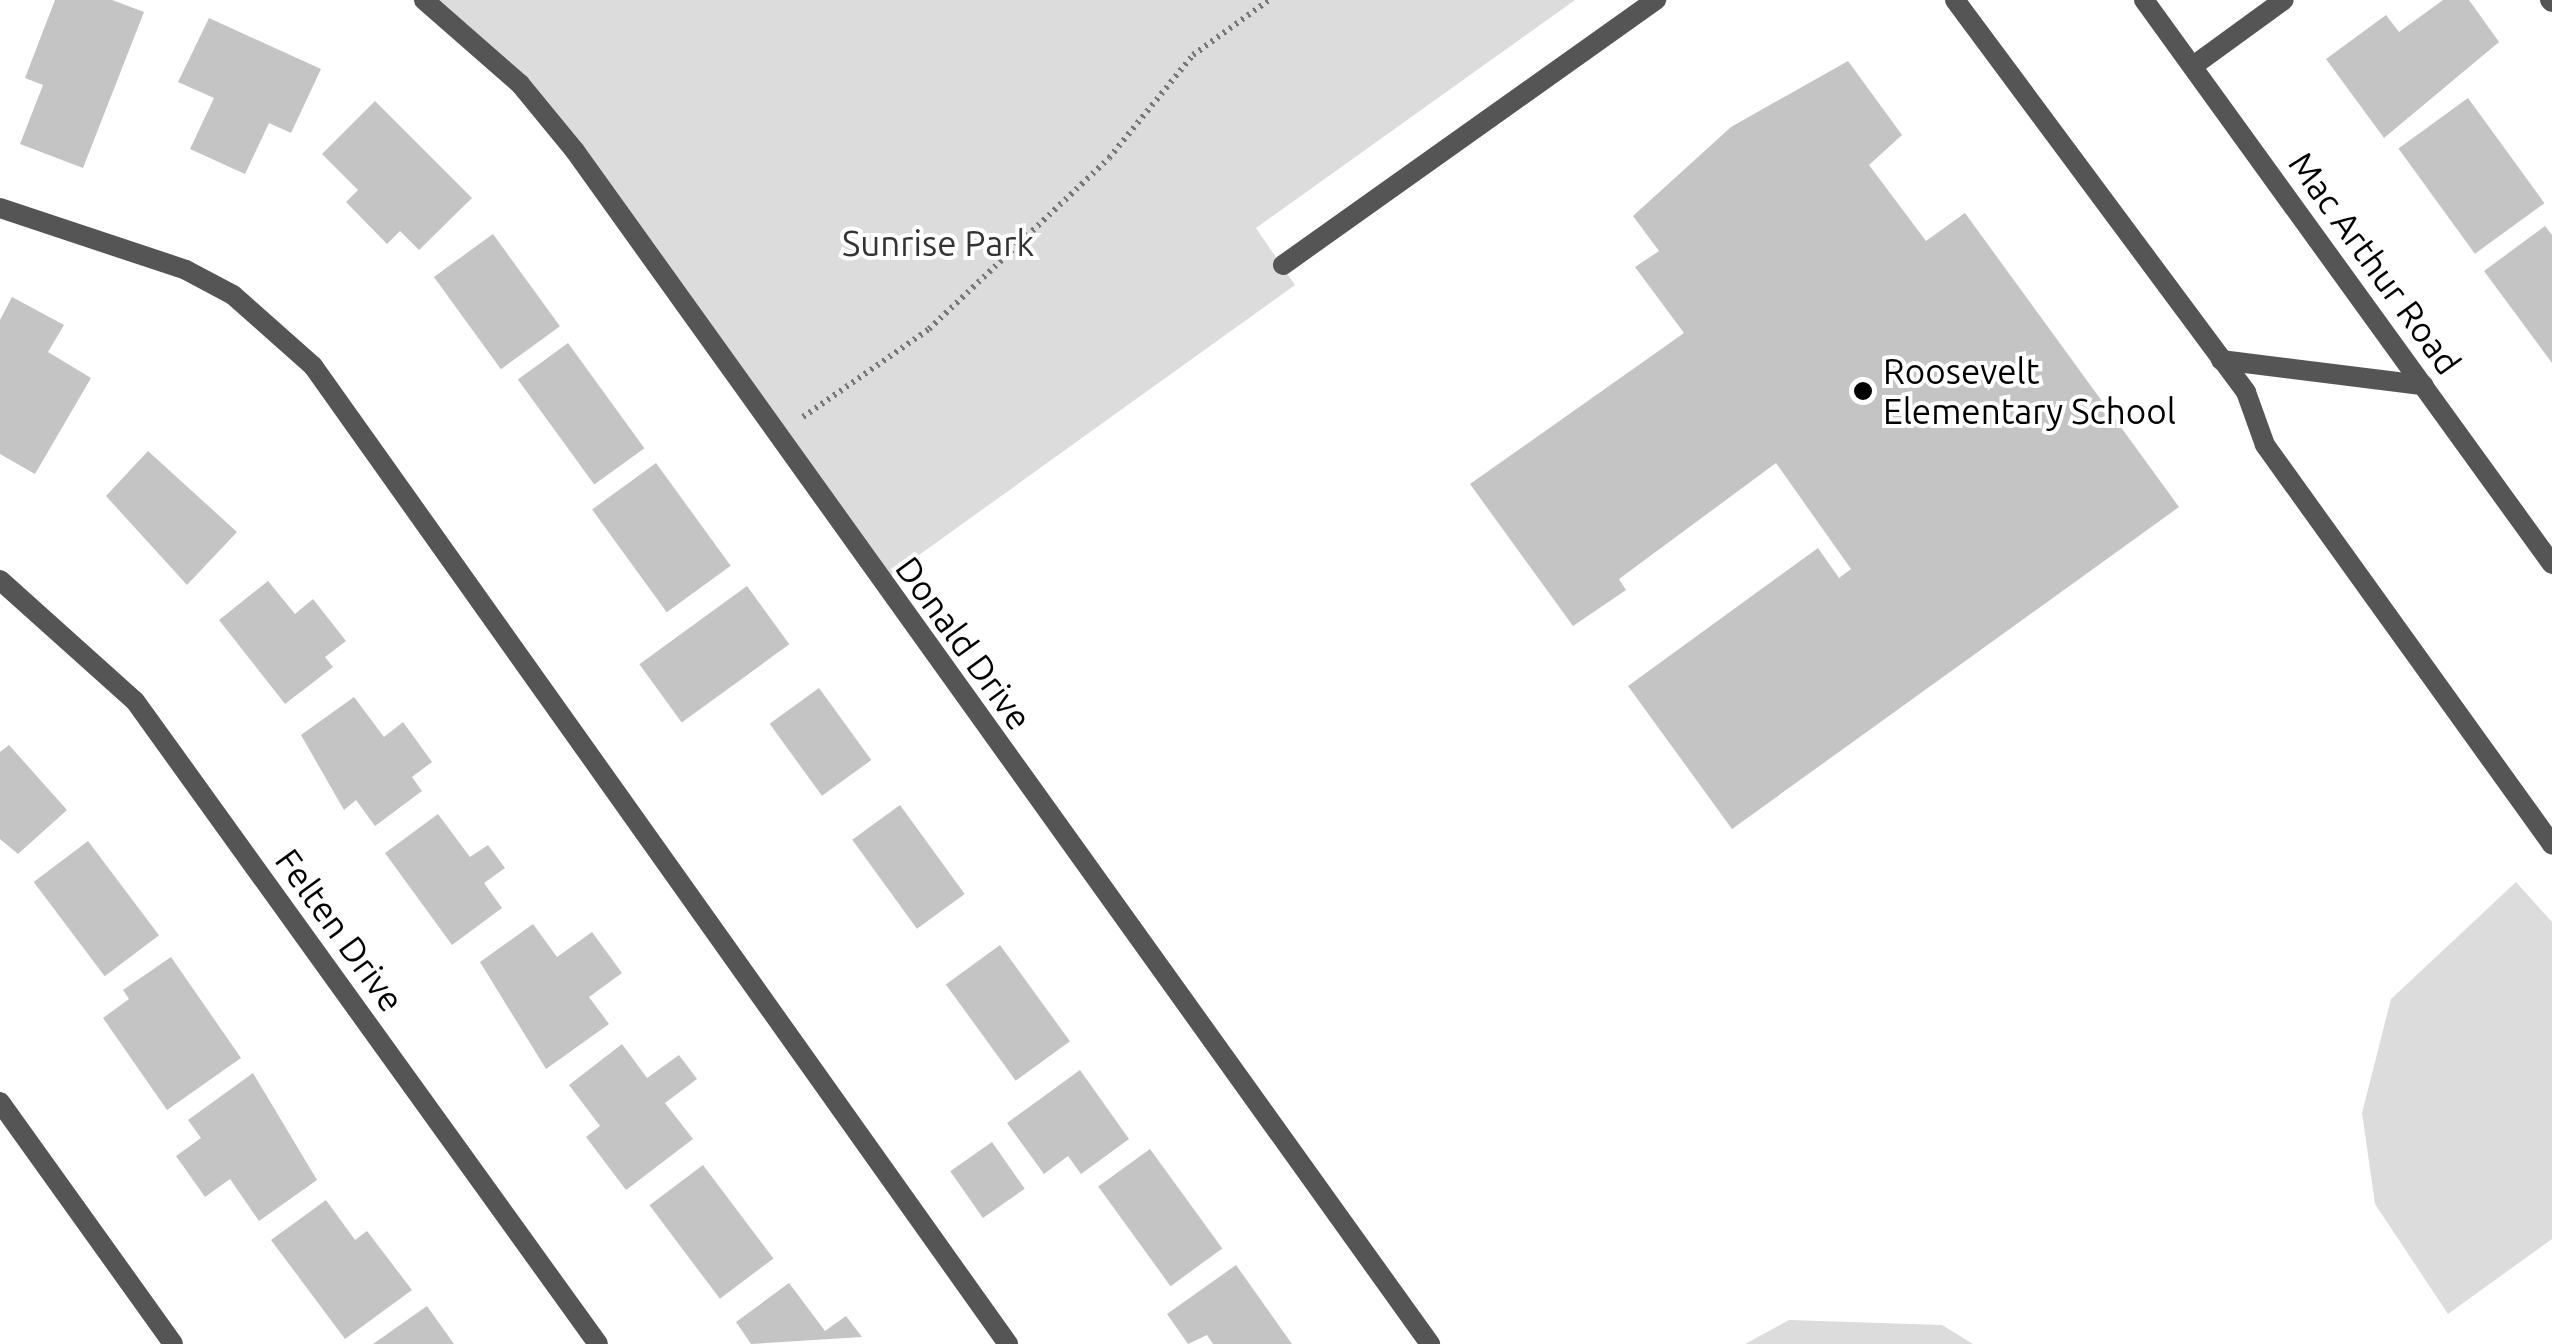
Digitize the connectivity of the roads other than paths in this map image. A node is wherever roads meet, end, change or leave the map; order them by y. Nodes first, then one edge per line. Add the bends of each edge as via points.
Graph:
1 (424, 0) edge
2 (1656, 0) edge
3 (1955, 0) edge
4 (2144, 0) edge
5 (2284, 0) edge
6 (2193, 66) junction
7 (0, 208) edge
8 (1283, 265) dead end
9 (2221, 360) junction
10 (2423, 385) junction
11 (2552, 564) edge
12 (0, 580) edge
13 (2552, 845) edge
14 (0, 1102) edge
15 (173, 1344) edge
16 (598, 1344) edge
17 (1008, 1344) edge
18 (1430, 1344) edge

1 - 18 street, Donald Drive via 520,84 575,151
2 - 8 street
3 - 9 street
4 - 6 street, Mac Arthur Road
5 - 6 street
6 - 10 street, Mac Arthur Road
7 - 17 street via 186,270 234,295 312,366
9 - 10 street
9 - 13 street via 2246,392 2265,445
10 - 11 street, Mac Arthur Road
12 - 16 street, Felten Drive via 135,701
14 - 15 street

